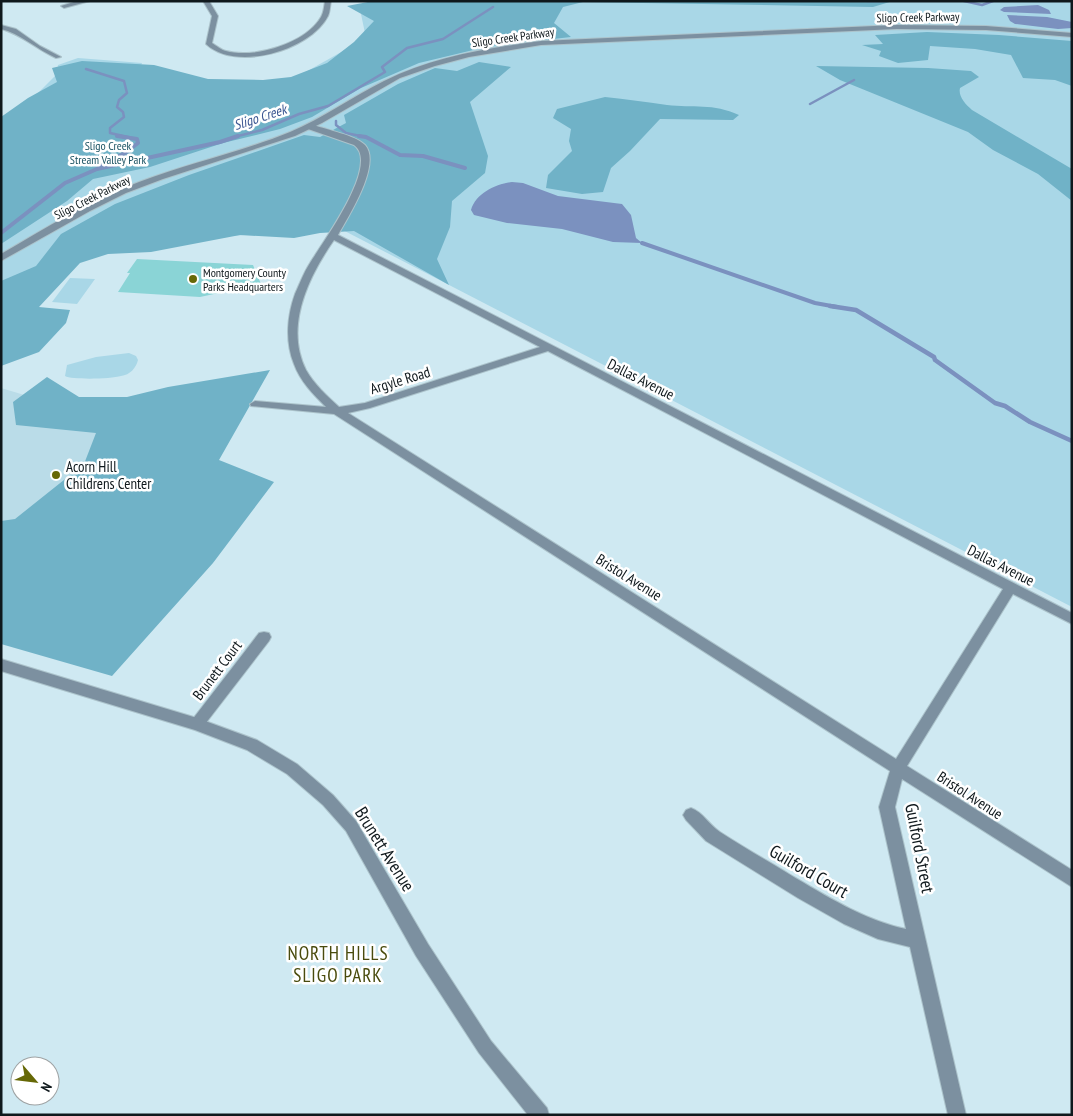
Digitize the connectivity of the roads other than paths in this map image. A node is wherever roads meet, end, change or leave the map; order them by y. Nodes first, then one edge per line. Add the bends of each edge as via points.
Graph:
1 (87, 1) edge
2 (206, 1) edge
3 (328, 5) edge
4 (64, 6) dead end
5 (1, 27) edge
6 (1072, 35) edge
7 (58, 56) dead end
8 (311, 127) junction
9 (333, 236) junction
10 (1, 258) edge
11 (548, 348) junction
12 (256, 404) dead end
13 (336, 411) junction
14 (1010, 588) junction
15 (1072, 619) edge
16 (264, 637) dead end
17 (2, 667) edge
18 (197, 724) junction
19 (898, 768) junction
20 (691, 815) dead end
21 (1072, 878) edge
22 (918, 940) junction
23 (540, 1115) edge
24 (957, 1115) edge

1 - 4 street
2 - 3 street via 215,16 209,44 224,54 238,56 266,54 310,33 322,21
5 - 7 street via 14,30
6 - 8 street, Sligo Creek Parkway via 986,28 897,28 541,43 498,49 424,67 391,80
8 - 9 street via 360,146 367,155 367,164 356,191
8 - 10 street, Sligo Creek Parkway via 124,191
9 - 11 street, Dallas Avenue
9 - 13 street, Bristol Avenue via 317,256 292,320 298,363 307,379
11 - 13 street, Argyle Road via 395,398
11 - 14 street, Dallas Avenue
12 - 13 street, Argyle Road
13 - 19 street, Bristol Avenue
14 - 15 street, Dallas Avenue
14 - 19 street, Guilford Street
16 - 18 street, Brunett Court
17 - 18 street, Brunett Avenue
18 - 23 street, Brunett Avenue via 252,745 292,769 328,800 351,826 422,950 480,1039
19 - 21 street, Bristol Avenue
19 - 22 street, Guilford Street via 887,807
20 - 22 street, Guilford Court via 712,836 850,918 884,933
22 - 24 street, Guilford Street

